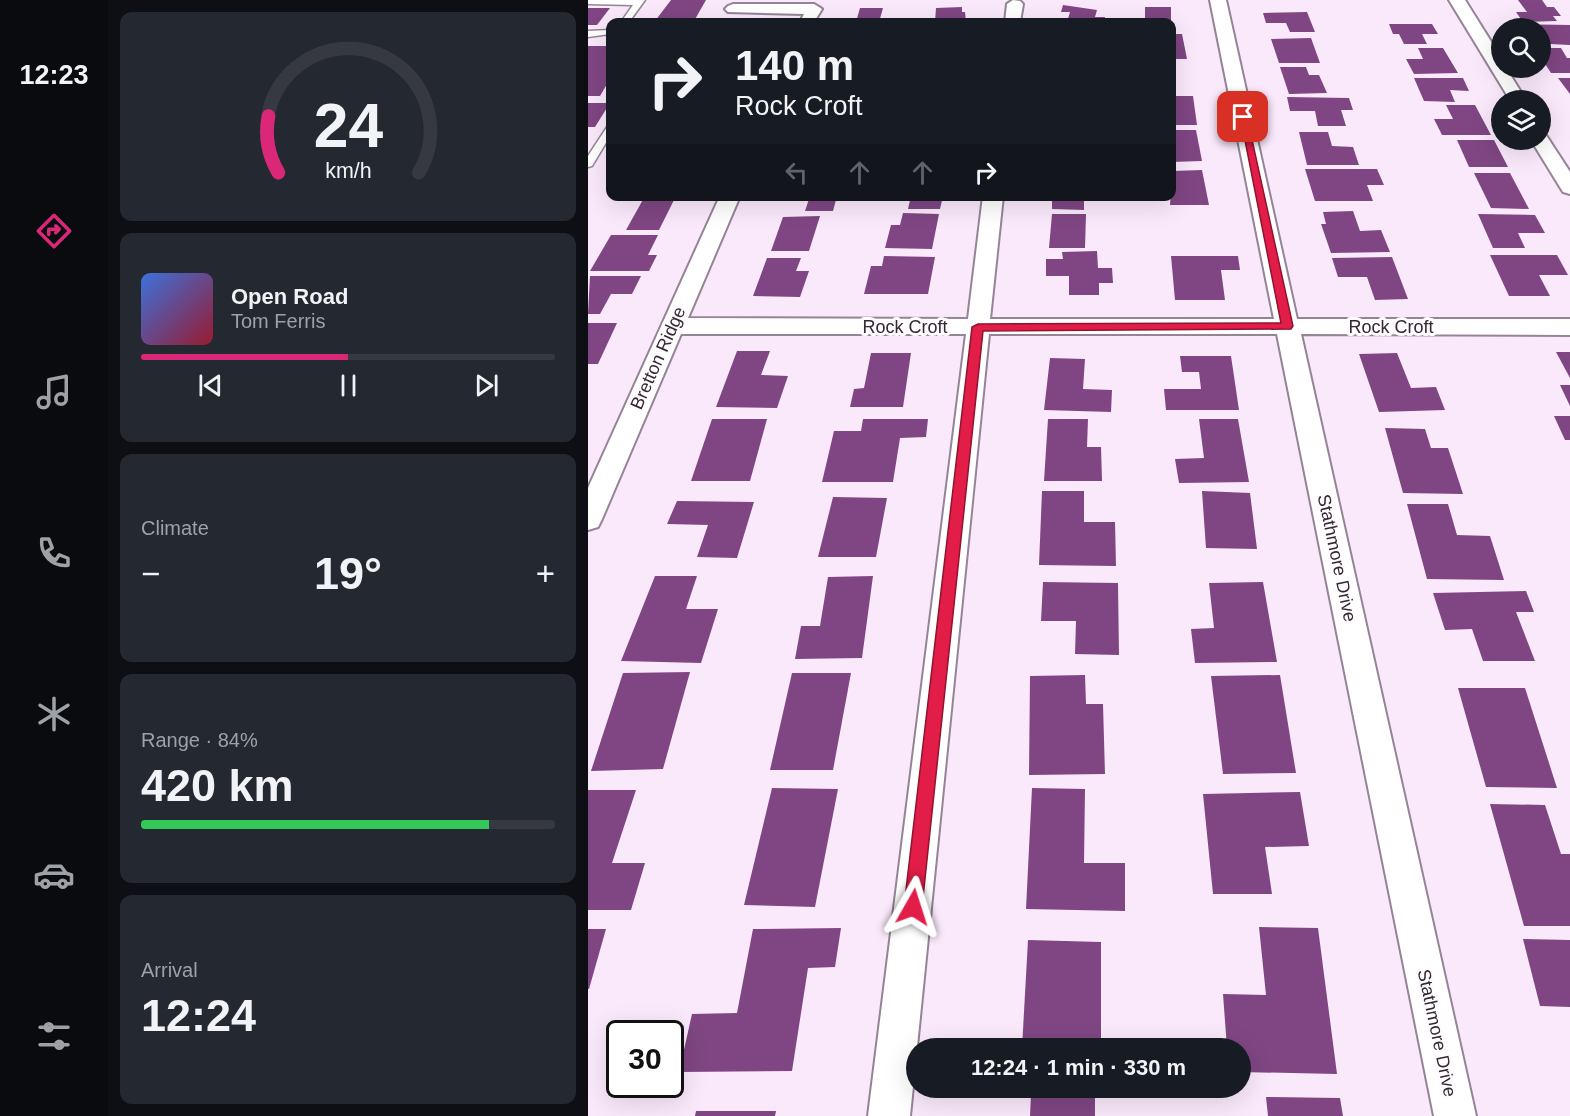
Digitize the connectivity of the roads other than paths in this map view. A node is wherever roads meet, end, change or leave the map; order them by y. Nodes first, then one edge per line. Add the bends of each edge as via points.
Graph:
1 (1218, 0) edge
2 (1457, 0) edge
3 (640, 1) edge
4 (588, 2) edge
5 (1015, 4) dead end
6 (733, 9) dead end
7 (811, 16) edge
8 (628, 18) edge
9 (1013, 18) edge
10 (606, 32) edge
11 (588, 34) edge
12 (1512, 90) edge
13 (606, 135) edge
14 (1547, 150) edge
15 (588, 164) edge
16 (1570, 188) edge
17 (728, 201) edge
18 (992, 201) edge
19 (672, 326) junction
20 (1287, 326) junction
21 (978, 327) junction
22 (1570, 327) edge
23 (588, 519) edge
24 (889, 1116) edge
25 (1455, 1116) edge

1 - 20 street, Stathmore Drive
2 - 12 street
3 - 4 lane
3 - 8 lane
5 - 9 street
6 - 7 street
10 - 11 lane
13 - 15 lane
14 - 16 street
17 - 19 street, Bretton Ridge
18 - 21 street
19 - 21 street, Rock Croft
19 - 23 street, Bretton Ridge
20 - 21 street, Rock Croft
20 - 22 street, Rock Croft
20 - 25 street, Stathmore Drive
21 - 24 street

